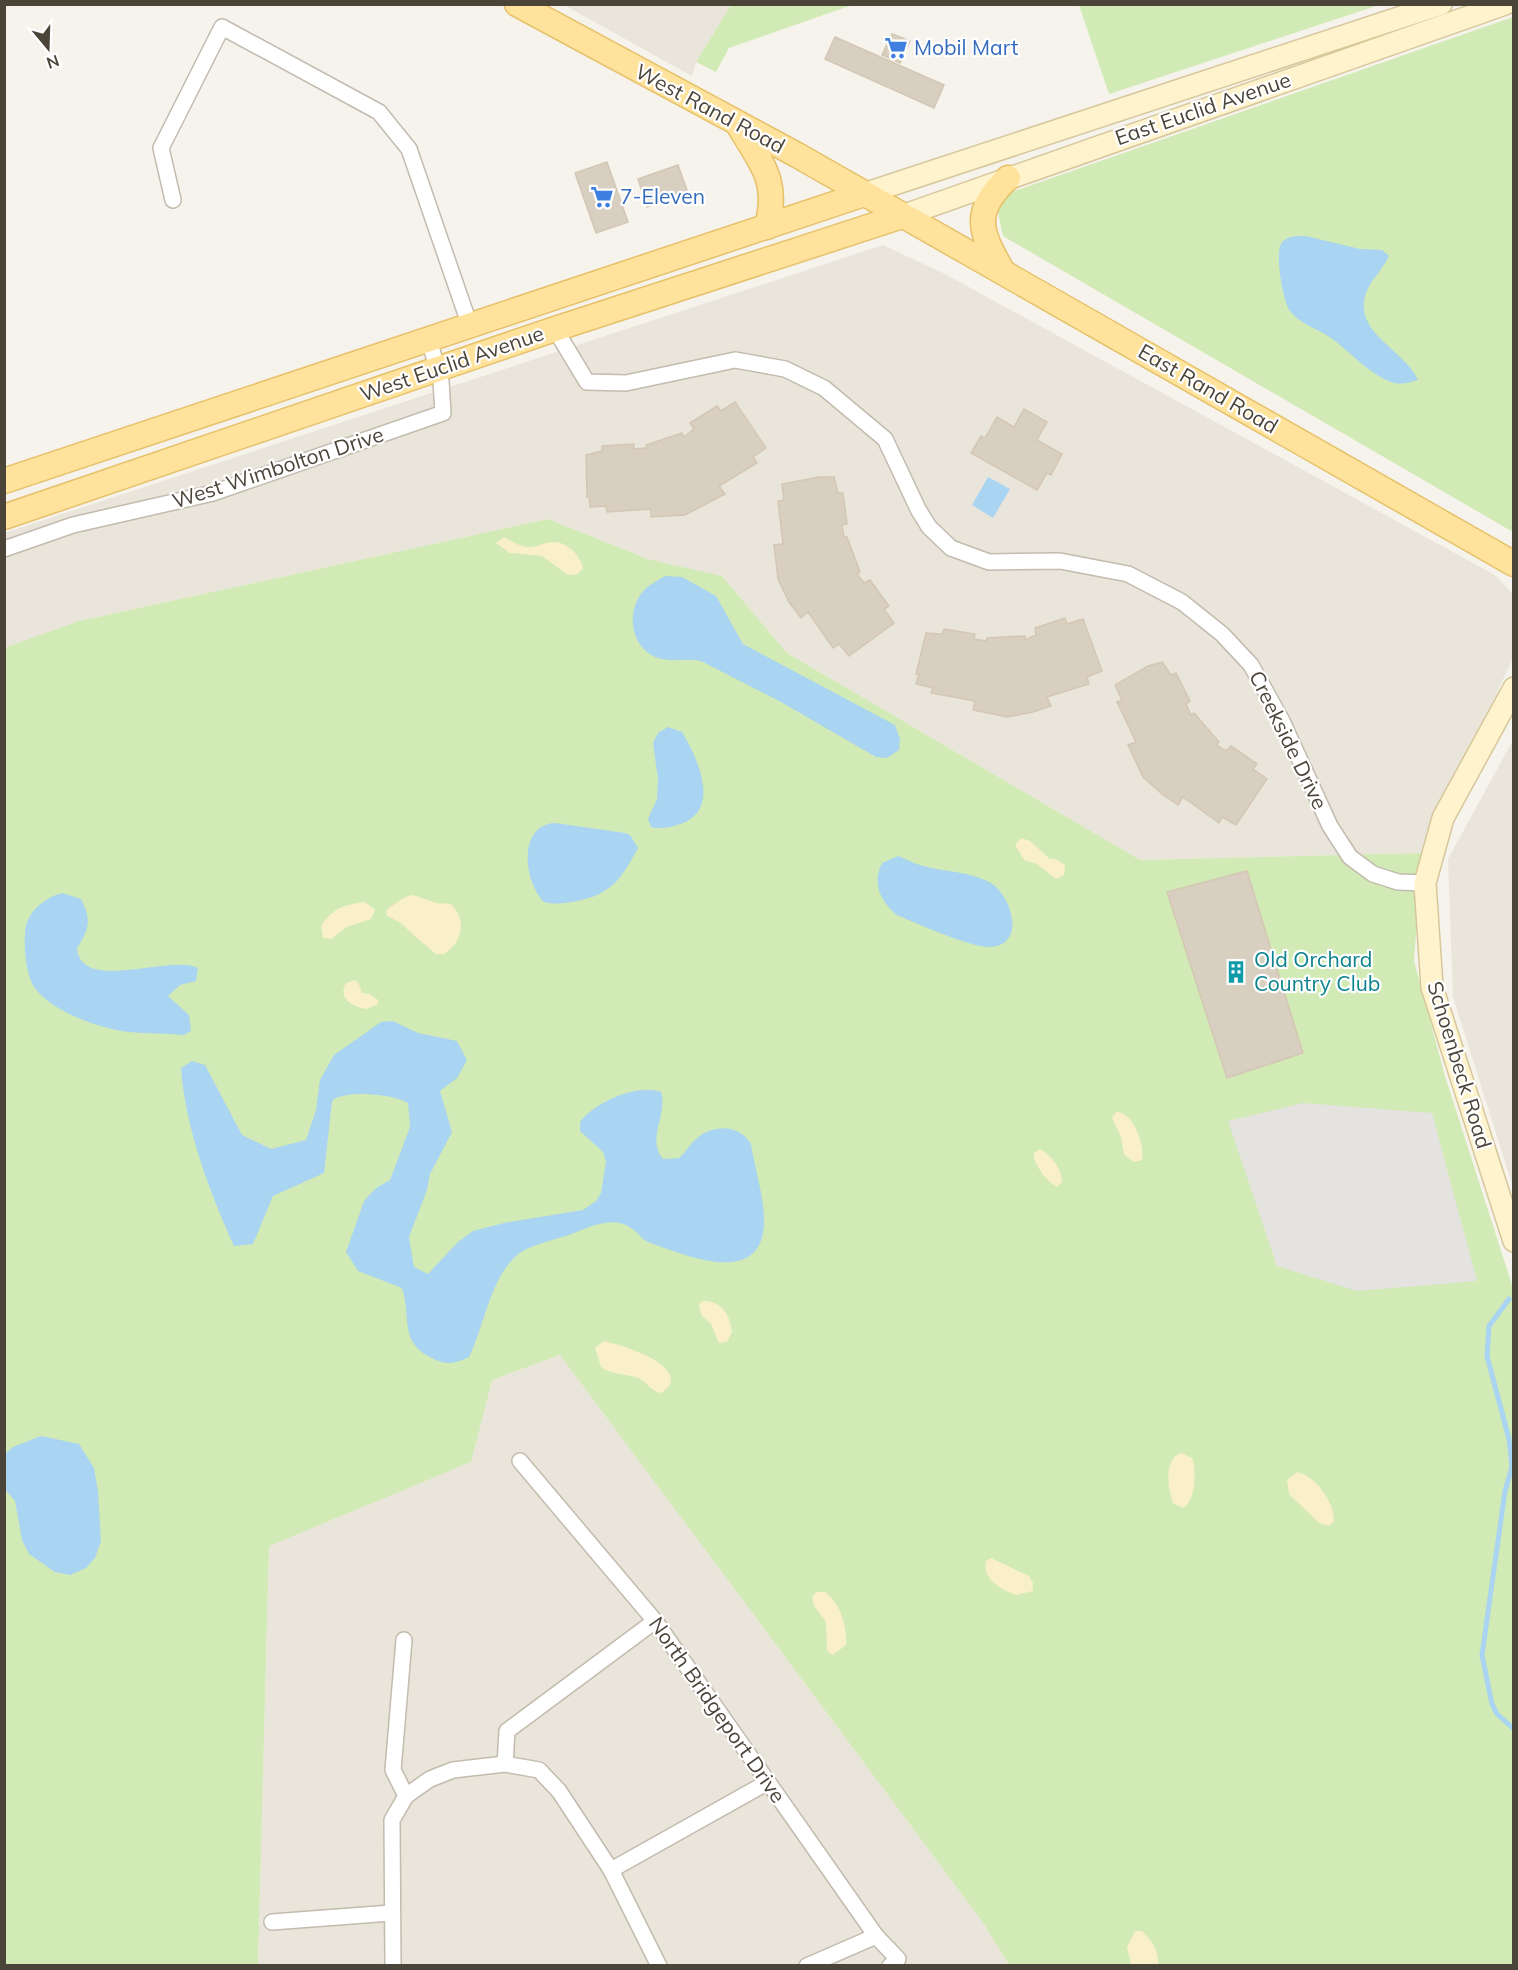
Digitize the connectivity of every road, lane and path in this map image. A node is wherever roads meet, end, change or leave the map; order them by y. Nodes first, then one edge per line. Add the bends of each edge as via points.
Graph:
1 (517, 4) edge
2 (1441, 4) edge
3 (1505, 4) edge
4 (740, 126) junction
5 (1008, 178) junction
6 (864, 194) junction
7 (173, 200) dead end
8 (902, 216) junction
9 (767, 227) junction
10 (1003, 272) junction
11 (470, 326) junction
12 (555, 329) junction
13 (429, 340) junction
14 (438, 369) junction
15 (4, 481) edge
16 (4, 517) edge
17 (4, 549) edge
18 (1514, 564) edge
19 (1514, 688) edge
20 (1425, 883) junction
21 (1514, 1241) edge
22 (520, 1461) dead end
23 (655, 1621) junction
24 (405, 1640) dead end
25 (505, 1764) junction
26 (768, 1782) junction
27 (406, 1796) junction
28 (611, 1870) junction
29 (391, 1913) junction
30 (272, 1922) dead end
31 (876, 1936) junction
32 (393, 1965) edge
33 (660, 1965) edge
34 (807, 1965) edge
35 (890, 1965) edge

1 - 4 main road, West Rand Road
2 - 6 main road, East Euclid Avenue
3 - 5 main road, East Euclid Avenue
4 - 6 main road, West Rand Road
4 - 9 main road via 770,178 772,196
5 - 8 main road, East Euclid Avenue
5 - 10 main road via 991,194 982,227
6 - 8 main road, West Rand Road
6 - 9 main road, West Euclid Avenue
7 - 11 street via 161,148 222,27 379,112 409,149
8 - 10 main road, East Rand Road
8 - 12 main road, West Euclid Avenue
9 - 11 main road, West Euclid Avenue
10 - 18 main road, East Rand Road
11 - 13 main road, West Euclid Avenue
12 - 14 main road, West Euclid Avenue
12 - 20 street, Creekside Drive via 587,382 626,383 735,360 785,369 824,388 885,439 918,509 929,527 951,548 989,562 1060,561 1096,566 1128,574 1182,602 1222,634 1251,665 1350,857 1373,874 1398,882
13 - 14 street, West Wimbolton Drive
13 - 15 main road, West Euclid Avenue
14 - 16 main road, West Euclid Avenue
14 - 17 street, West Wimbolton Drive via 443,414 213,493 73,525
19 - 20 main road, Schoenbeck Road via 1443,819
20 - 21 main road, Schoenbeck Road via 1432,987
22 - 23 street, North Bridgeport Drive
23 - 25 street via 507,1731
23 - 26 street, North Bridgeport Drive
24 - 27 street via 393,1770
25 - 27 street via 453,1770 430,1779
25 - 28 street via 538,1770 559,1791
26 - 28 street
26 - 31 street, North Bridgeport Drive
27 - 29 street via 392,1820
28 - 33 street
29 - 30 street
29 - 32 street
31 - 34 street
31 - 35 street, North Bridgeport Drive via 898,1959

